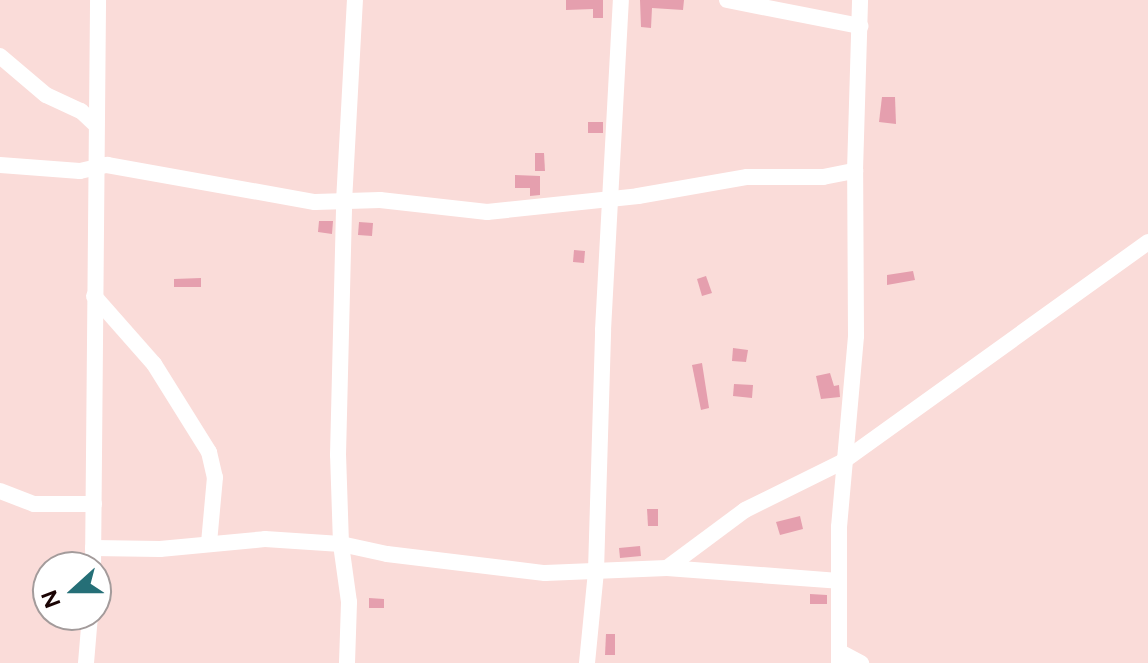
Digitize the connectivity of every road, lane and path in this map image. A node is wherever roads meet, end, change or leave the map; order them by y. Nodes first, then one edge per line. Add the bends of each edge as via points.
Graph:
1 (98, 0) edge
2 (355, 0) edge
3 (621, 0) edge
4 (727, 0) edge
5 (860, 0) edge
6 (860, 26) junction
7 (0, 56) edge
8 (96, 125) junction
9 (0, 165) edge
10 (94, 166) junction
11 (855, 171) junction
12 (609, 197) junction
13 (344, 202) junction
14 (1148, 242) edge
15 (94, 296) junction
16 (842, 462) junction
17 (0, 491) edge
18 (94, 504) junction
19 (209, 543) junction
20 (341, 544) junction
21 (93, 548) joint
22 (667, 568) junction
23 (596, 571) junction
24 (839, 581) junction
25 (89, 631) edge
26 (839, 658) edge
27 (86, 663) edge
28 (347, 663) edge
29 (587, 663) edge
30 (861, 663) edge

1 - 8 street
2 - 13 street
3 - 12 street
4 - 6 street
5 - 6 street
6 - 11 street
7 - 8 street via 46,95 81,111
8 - 10 street
9 - 10 street via 80,171
10 - 13 street via 315,202
10 - 15 street
11 - 12 street via 823,177 747,177
11 - 16 street via 856,336
12 - 13 street via 500,212 380,200
12 - 23 street
13 - 20 street
14 - 16 street
15 - 18 street
15 - 19 street via 154,364 209,452 215,477
16 - 22 street via 736,516
16 - 24 street
17 - 18 street via 34,504
18 - 21 street
19 - 20 street via 265,539
19 - 21 street
20 - 23 street via 545,573
20 - 28 street via 349,602
22 - 23 street
22 - 24 street
23 - 29 street
24 - 26 street
25 - 27 street
26 - 30 street

